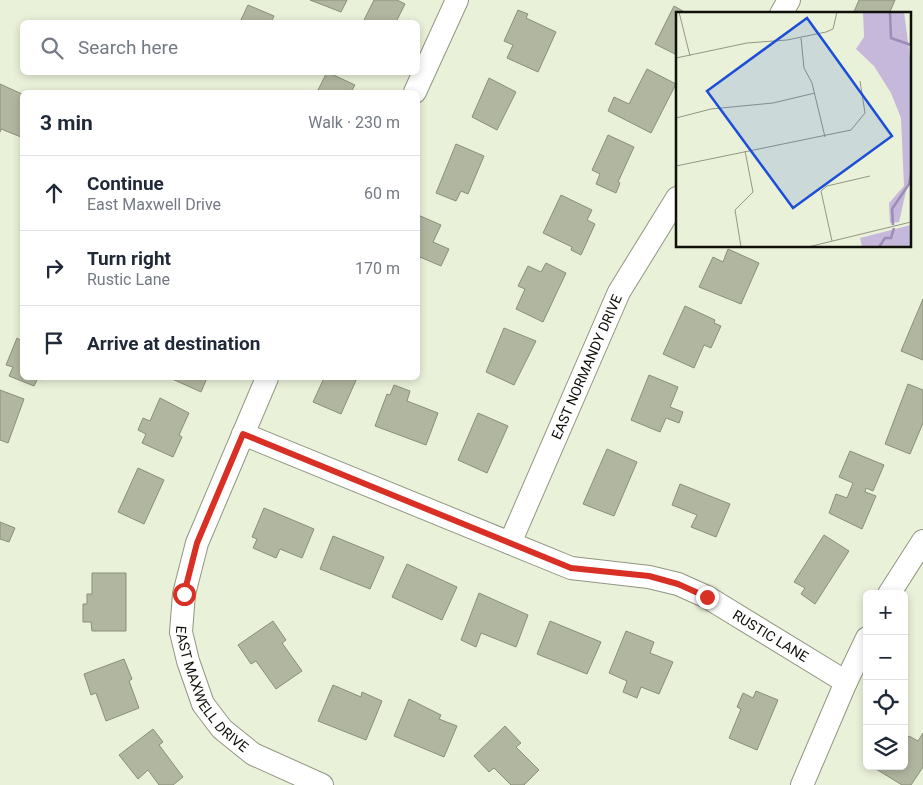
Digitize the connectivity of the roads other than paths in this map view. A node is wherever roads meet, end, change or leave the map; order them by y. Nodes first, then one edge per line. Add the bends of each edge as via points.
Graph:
1 (458, 0) edge
2 (789, 0) edge
3 (782, 12) edge
4 (416, 90) edge
5 (676, 200) edge
6 (266, 380) edge
7 (243, 434) junction
8 (923, 541) edge
9 (510, 543) junction
10 (892, 590) edge
11 (863, 646) edge
12 (846, 682) junction
13 (322, 785) edge
14 (802, 785) edge

1 - 4 street
2 - 3 street
5 - 9 street, EAST NORMANDY DRIVE via 619,292
6 - 7 street, EAST MAXWELL DRIVE
7 - 9 street, RUSTIC LANE
7 - 13 street, EAST MAXWELL DRIVE via 197,543 184,594 181,632 203,704 222,729 253,754
8 - 10 street
9 - 12 street, RUSTIC LANE via 571,568 649,576 678,584 707,597
11 - 12 street
12 - 14 street

